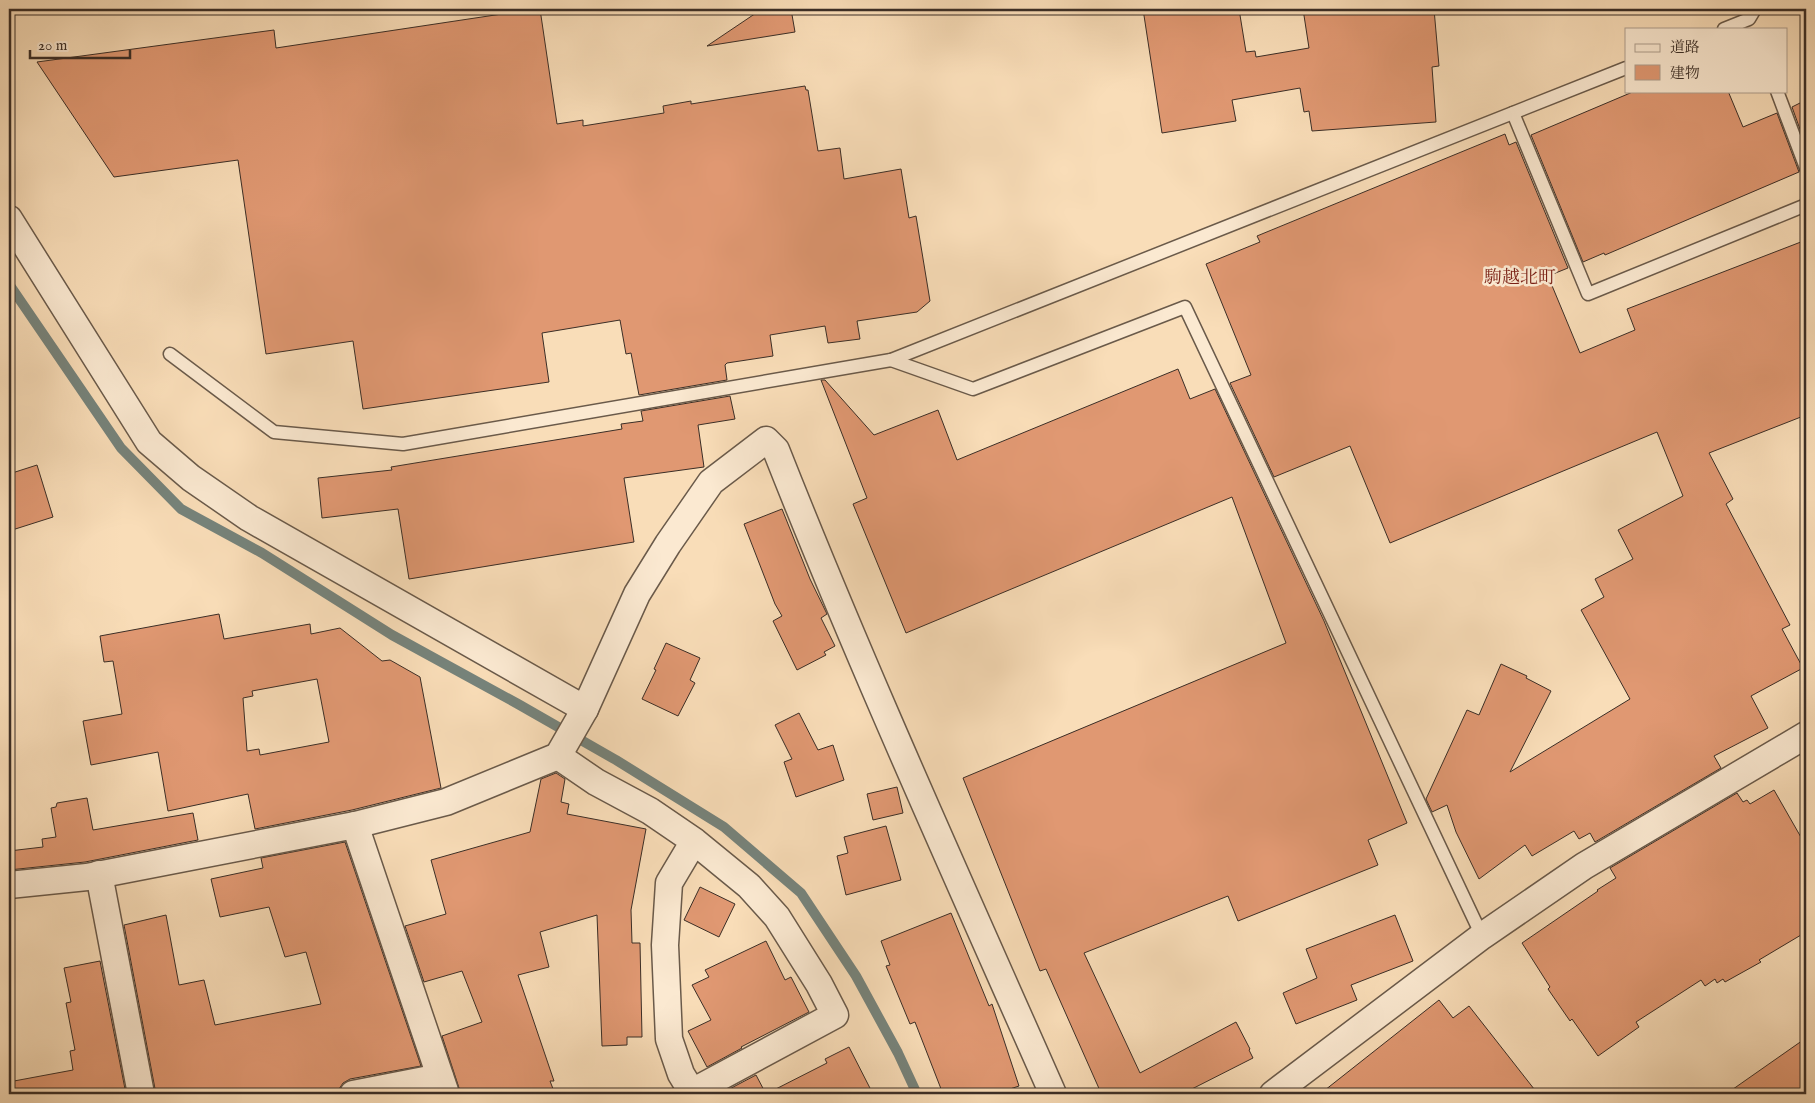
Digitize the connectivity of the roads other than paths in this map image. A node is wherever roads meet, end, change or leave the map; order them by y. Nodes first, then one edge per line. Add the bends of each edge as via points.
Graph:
1 (1752, 19) edge
2 (1727, 28) edge
3 (1625, 68) edge
4 (1777, 92) edge
5 (1512, 113) junction
6 (1806, 168) edge
7 (1806, 205) edge
8 (9, 219) edge
9 (170, 354) dead end
10 (891, 360) junction
11 (585, 709) junction
12 (1806, 735) edge
13 (558, 756) junction
14 (355, 825) junction
15 (694, 841) junction
16 (99, 874) junction
17 (9, 885) edge
18 (1482, 936) junction
19 (443, 1085) edge
20 (142, 1094) edge
21 (353, 1094) edge
22 (1053, 1094) edge
23 (1273, 1094) edge

1 - 2 lane
3 - 5 lane
4 - 6 lane
5 - 7 lane via 1588,294
5 - 10 lane
8 - 11 street via 150,442 191,478 249,518
9 - 10 lane via 274,432 403,444
10 - 18 lane via 973,389 1185,307
11 - 13 street
11 - 22 street via 638,594 668,544 711,482 766,440 776,450 906,761
12 - 18 street via 1584,866
13 - 14 street via 446,802
13 - 15 street
14 - 16 street
14 - 19 street
15 - 15 street via 669,883 665,945 669,1039 680,1074 692,1092 835,1014 777,917 749,886
16 - 17 street
16 - 20 street
18 - 23 street
19 - 21 street

